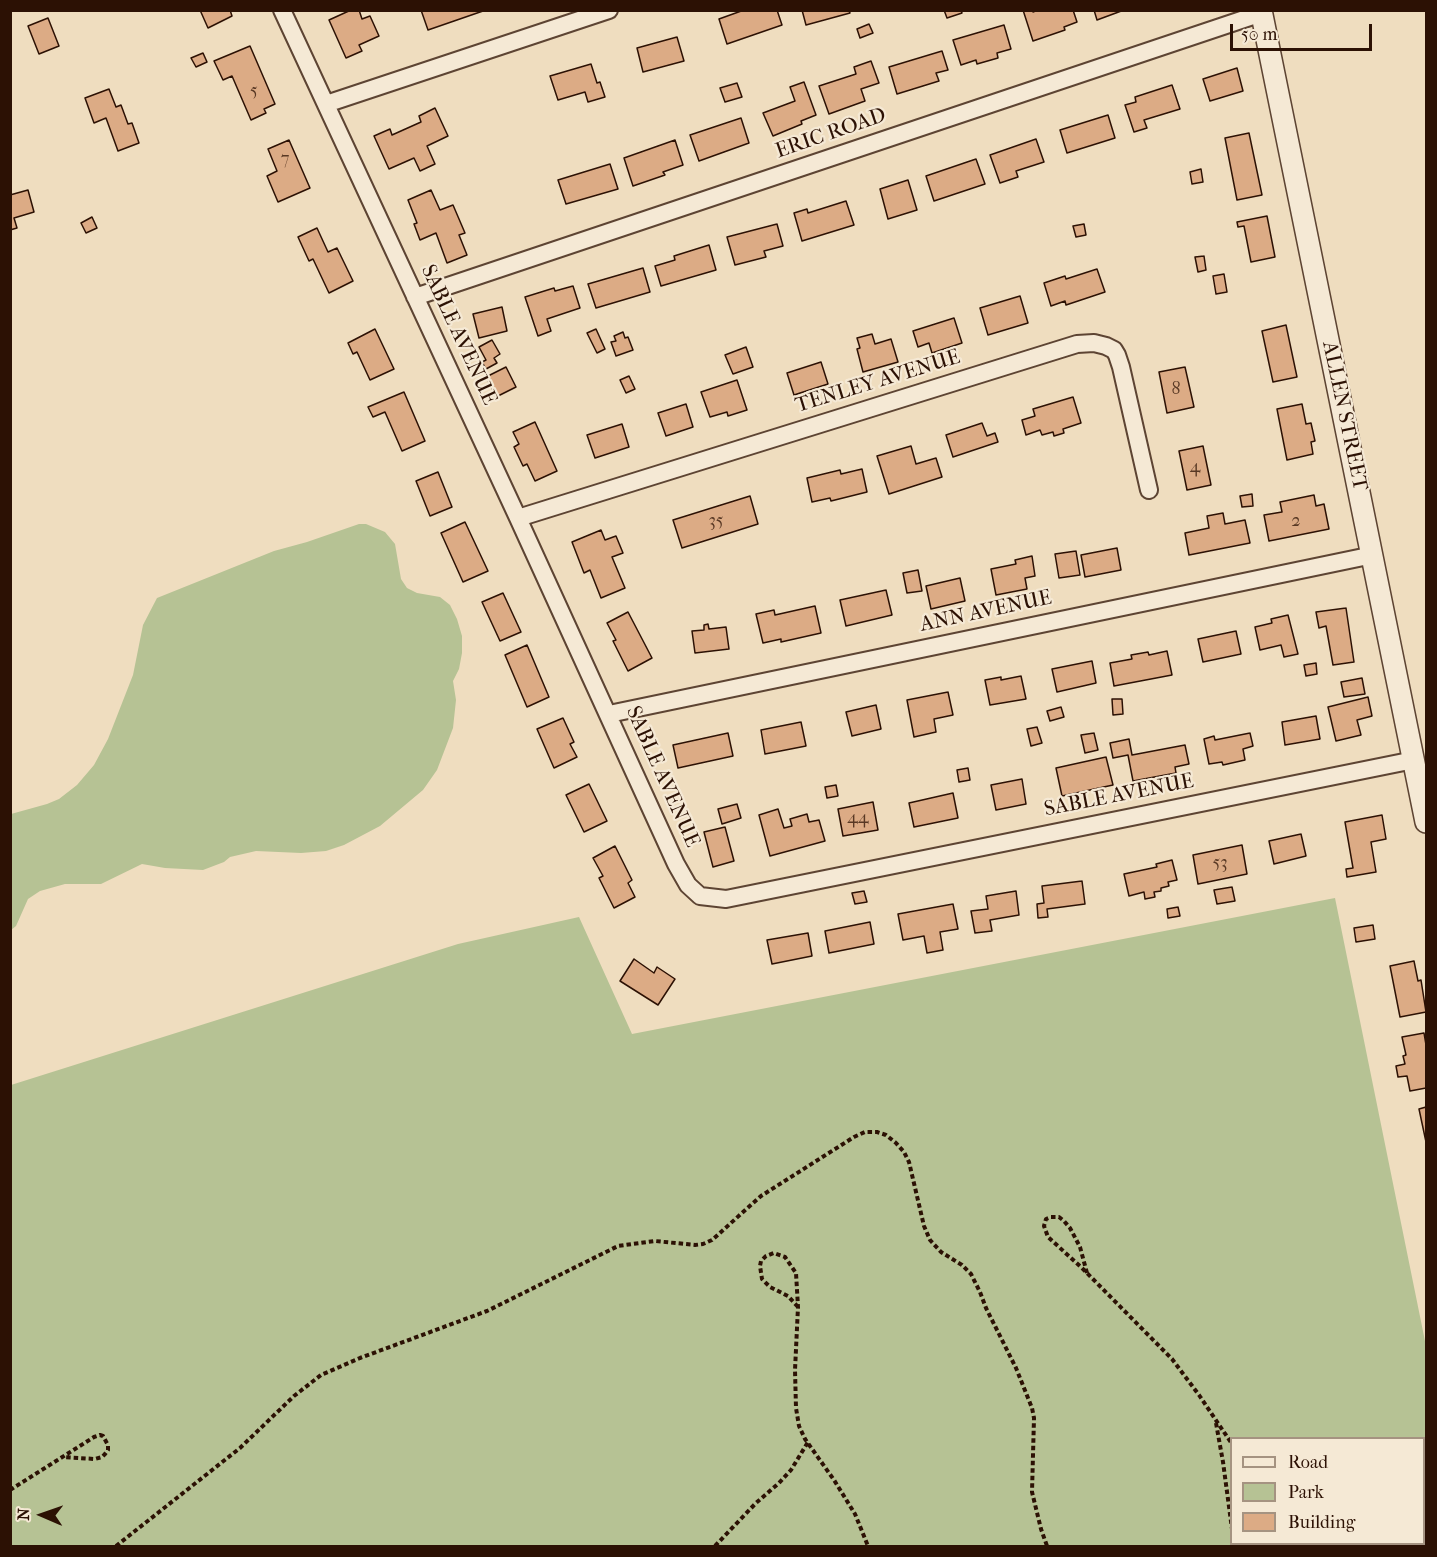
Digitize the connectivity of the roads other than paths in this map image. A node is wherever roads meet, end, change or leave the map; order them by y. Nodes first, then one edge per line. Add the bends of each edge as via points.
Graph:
1 (282, 10) edge
2 (609, 10) edge
3 (1261, 12) edge
4 (326, 104) junction
5 (415, 297) junction
6 (1149, 490) dead end
7 (518, 518) junction
8 (1373, 555) junction
9 (609, 714) junction
10 (1414, 760) junction
11 (1426, 822) edge

1 - 4 street, SABLE AVENUE
2 - 4 street
3 - 5 street, ERIC ROAD
3 - 8 street, ALLEN STREET
4 - 5 street, SABLE AVENUE
5 - 7 street, SABLE AVENUE
6 - 7 street, TENLEY AVENUE via 1117,355 1114,350 1094,343 1077,344
7 - 9 street, SABLE AVENUE
8 - 9 street, ANN AVENUE
8 - 10 street, ALLEN STREET
9 - 10 street, SABLE AVENUE via 684,878 700,896 717,899
10 - 11 street, ALLEN STREET

